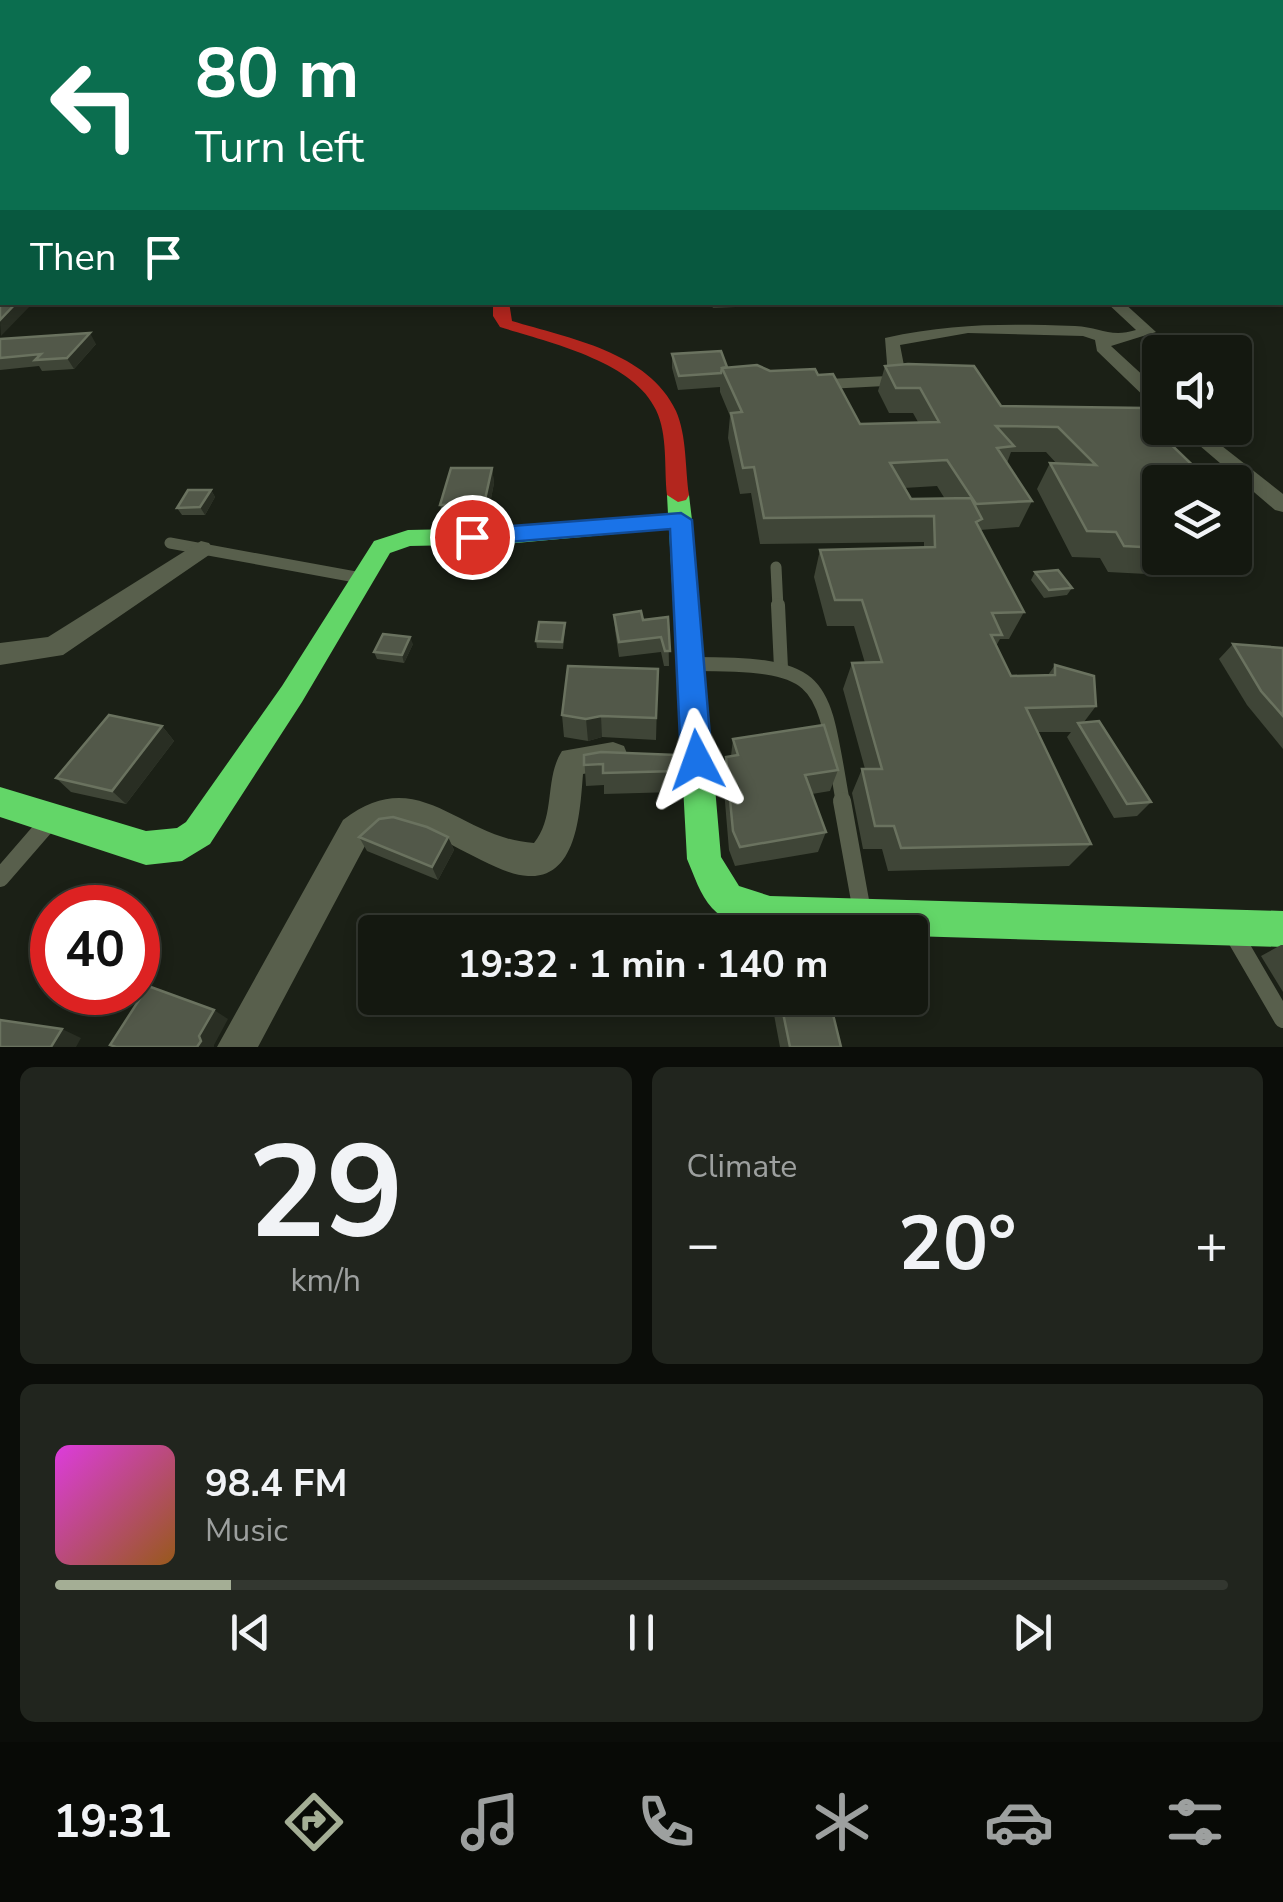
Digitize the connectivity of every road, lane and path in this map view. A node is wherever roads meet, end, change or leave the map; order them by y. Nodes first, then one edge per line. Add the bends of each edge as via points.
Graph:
1 (501, 305) edge
2 (1116, 305) edge
3 (1103, 339) junction
4 (1142, 384) edge
5 (784, 386) edge
6 (1209, 445) edge
7 (1283, 505) edge
8 (681, 520) junction
9 (170, 543) dead end
10 (201, 549) junction
11 (776, 567) dead end
12 (361, 578) junction
13 (0, 654) edge
14 (690, 664) junction
15 (781, 668) junction
16 (697, 760) junction
17 (0, 802) edge
18 (52, 818) junction
19 (0, 878) edge
20 (786, 915) edge
21 (863, 915) edge
22 (928, 921) edge
23 (1230, 928) junction
24 (1283, 928) edge
25 (1283, 1019) edge
26 (237, 1047) edge

1 - 8 street via 506,324 616,363 656,394 666,410
2 - 3 street via 1148,332
3 - 4 street via 1103,347
3 - 5 street via 1084,331 932,333 891,342 898,381
6 - 7 street
8 - 12 street via 408,538 382,548
8 - 14 street
9 - 10 lane
10 - 12 lane
10 - 13 street via 54,647
11 - 15 lane
12 - 18 street via 198,833 182,844 146,848
14 - 15 lane
14 - 16 street
15 - 21 lane via 810,683 826,704
16 - 20 street via 704,859 723,898
16 - 26 street via 573,761 560,834 541,860 510,860 413,812 368,815
17 - 18 street
18 - 19 lane
22 - 23 street
23 - 24 street
23 - 25 lane

